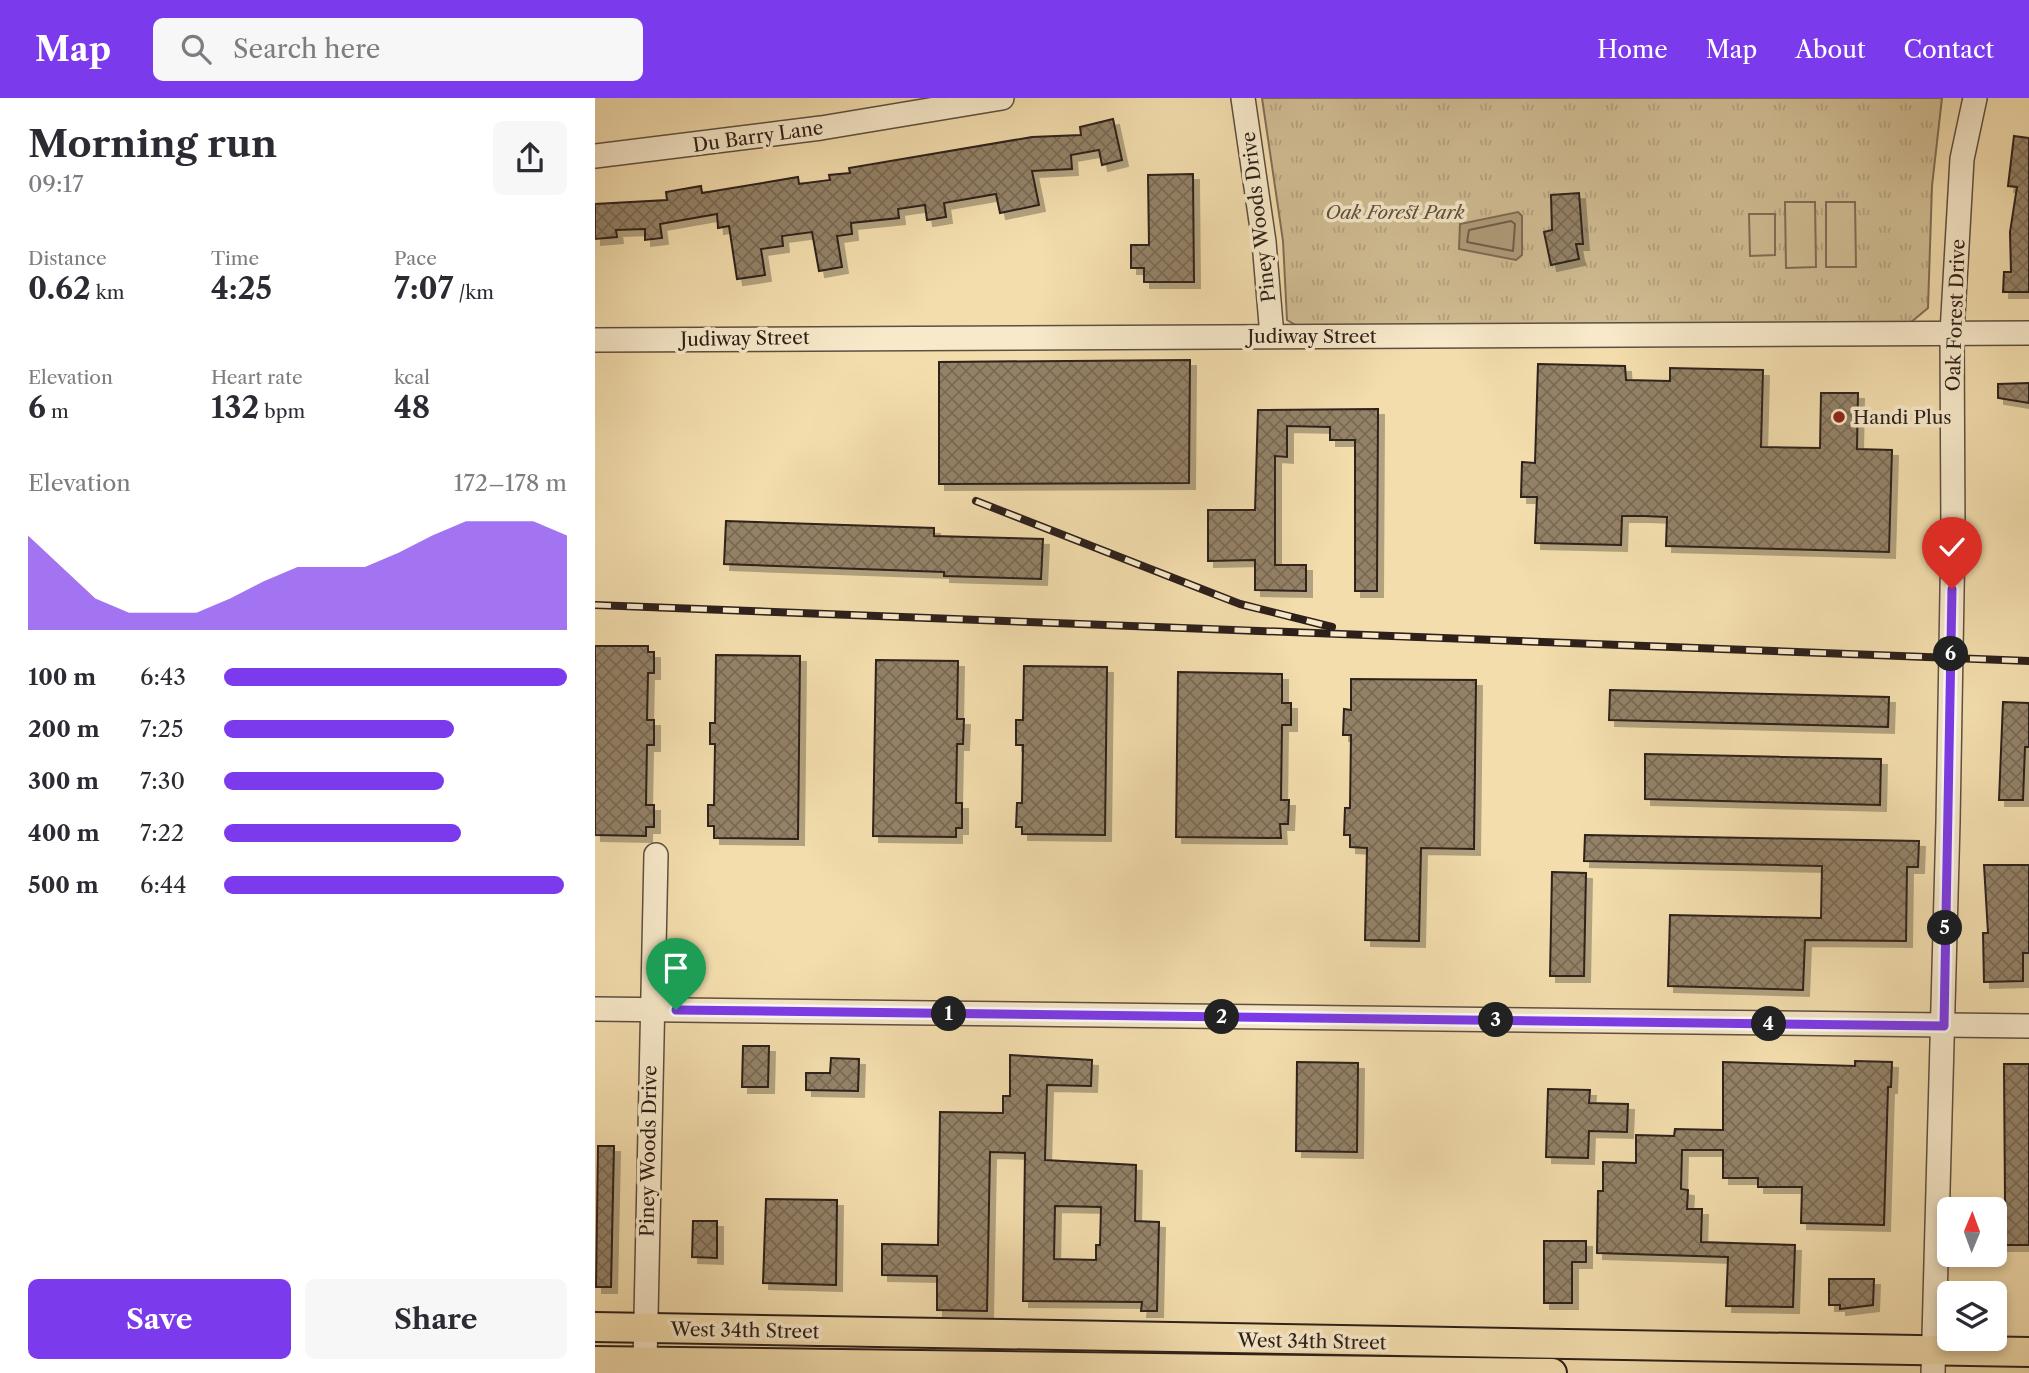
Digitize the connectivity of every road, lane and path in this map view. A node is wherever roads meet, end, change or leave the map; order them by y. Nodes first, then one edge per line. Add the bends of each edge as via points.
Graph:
1 (1002, 98) edge
2 (1243, 98) edge
3 (1975, 98) edge
4 (595, 156) edge
5 (1952, 333) junction
6 (2029, 333) edge
7 (1272, 336) junction
8 (595, 340) edge
9 (656, 855) dead end
10 (595, 1009) edge
11 (650, 1010) junction
12 (1944, 1026) junction
13 (2029, 1026) edge
14 (595, 1327) edge
15 (646, 1328) junction
16 (888, 1333) junction
17 (1118, 1338) junction
18 (2029, 1352) edge
19 (595, 1361) edge
20 (645, 1362) junction
21 (1933, 1363) edge
22 (887, 1366) junction
23 (1118, 1368) junction
24 (1552, 1373) edge

1 - 4 street, Du Barry Lane via 821,128
2 - 7 street, Piney Woods Drive
3 - 5 street, Oak Forest Drive via 1961,172
5 - 6 street, Judiway Street
5 - 7 street, Judiway Street
5 - 12 street, Oak Forest Drive
7 - 8 street, Judiway Street
9 - 11 street, Piney Woods Drive
10 - 11 street
11 - 12 street
11 - 15 street, Piney Woods Drive
12 - 13 street
12 - 21 street, Oak Forest Drive
14 - 15 main road, West 34th Street
15 - 16 main road, West 34th Street
15 - 20 street, Piney Woods Drive
16 - 17 main road, West 34th Street
16 - 22 main road
17 - 21 main road, West 34th Street
17 - 23 main road
18 - 21 main road, West 34th Street
19 - 20 main road, West 34th Street
20 - 22 main road, West 34th Street
22 - 23 main road, West 34th Street
23 - 24 main road, West 34th Street

